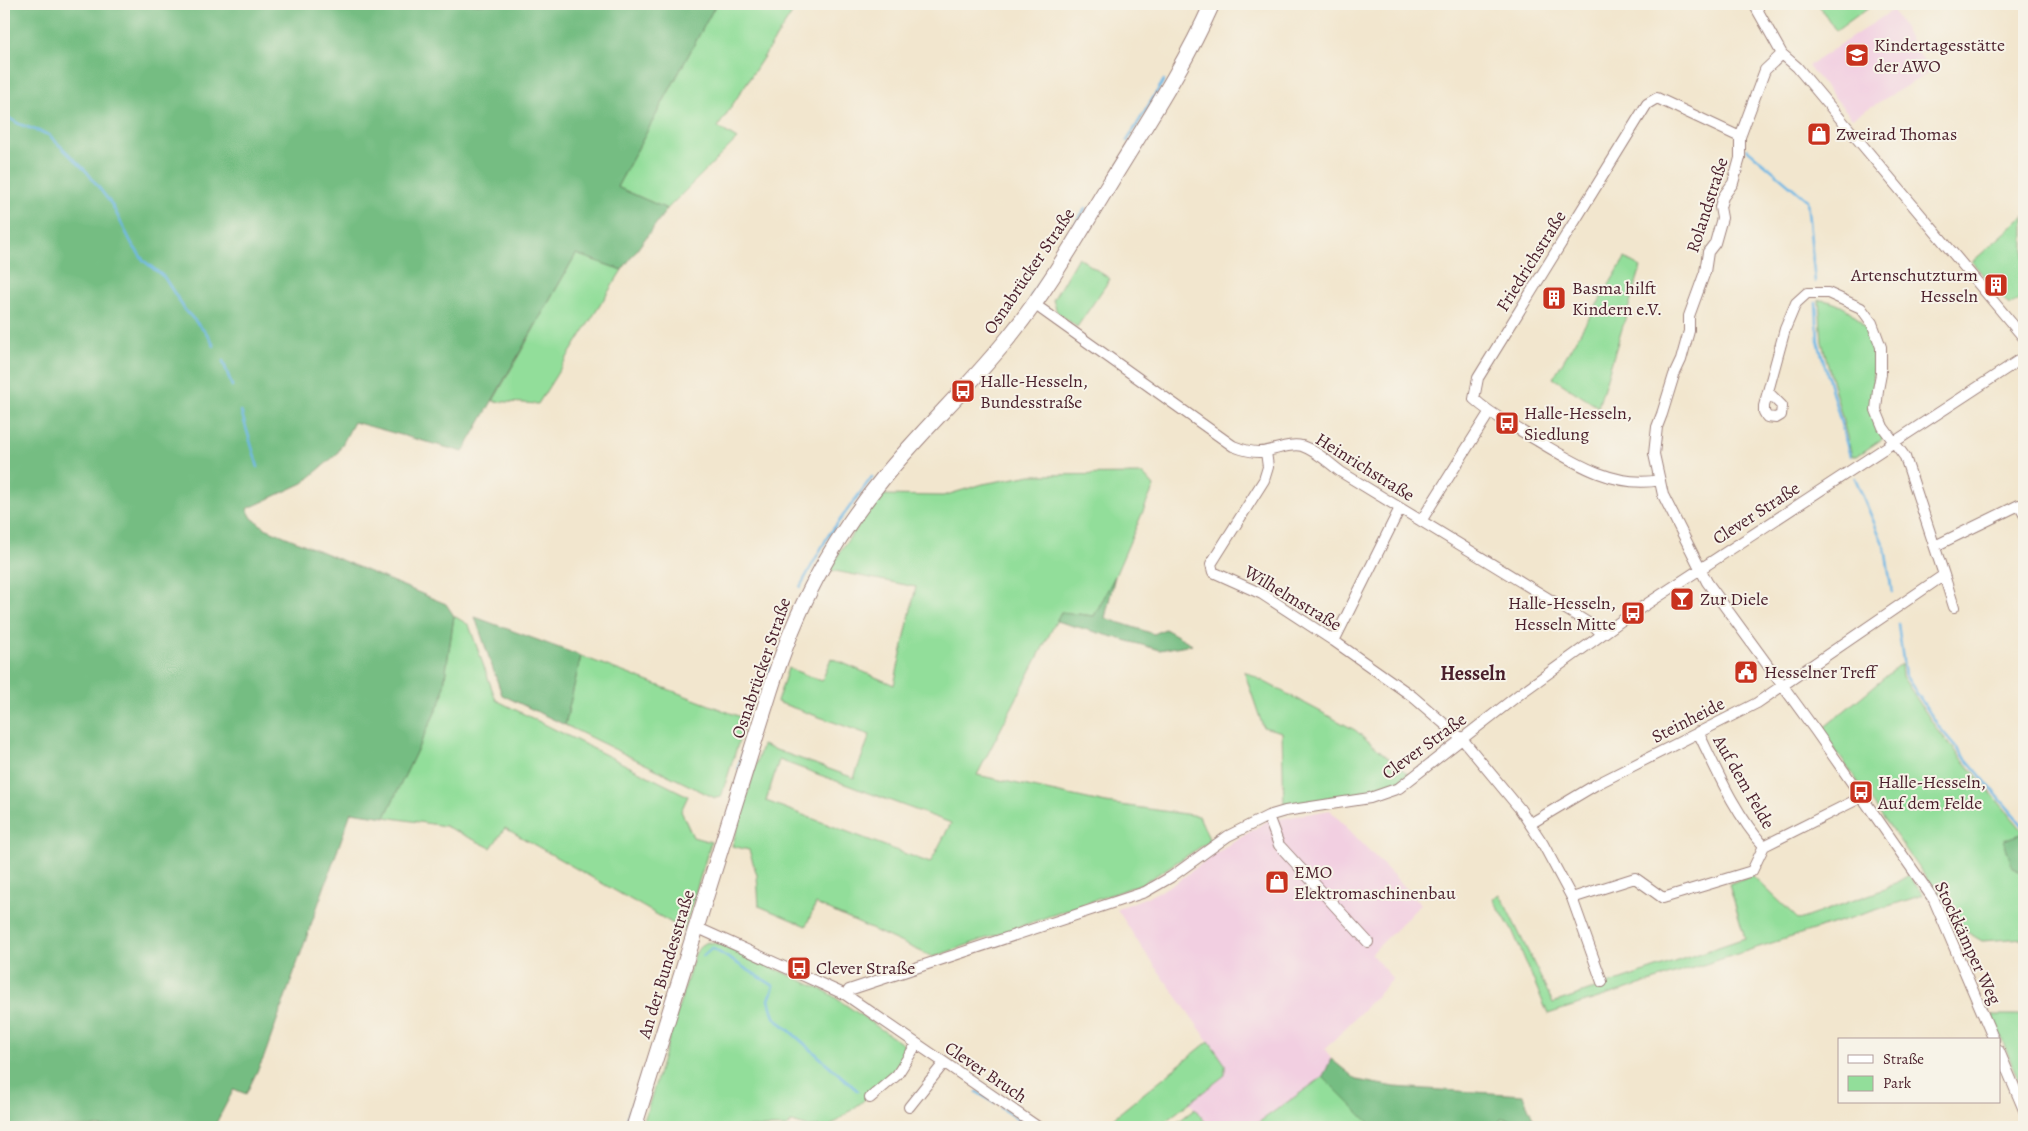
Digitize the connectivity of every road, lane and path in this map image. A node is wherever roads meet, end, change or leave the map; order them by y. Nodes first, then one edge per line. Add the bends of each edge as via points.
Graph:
1 (1212, 4) edge
2 (1754, 4) edge
3 (1782, 54) junction
4 (1740, 138) junction
5 (1034, 304) junction
6 (2024, 338) edge
7 (2024, 357) edge
8 (1768, 392) dead end
9 (1489, 413) junction
10 (1895, 441) junction
11 (1266, 452) junction
12 (1660, 480) junction
13 (1400, 508) junction
14 (2024, 514) edge
15 (1421, 521) junction
16 (1935, 546) junction
17 (1701, 569) junction
18 (1944, 576) junction
19 (1954, 607) dead end
20 (1602, 634) junction
21 (1334, 641) junction
22 (1783, 686) junction
23 (1698, 732) junction
24 (1463, 740) junction
25 (1862, 797) junction
26 (733, 812) joint
27 (1268, 816) junction
28 (1530, 824) junction
29 (1764, 846) junction
30 (1572, 898) junction
31 (698, 928) junction
32 (1368, 942) dead end
33 (1602, 982) dead end
34 (846, 995) junction
35 (1993, 1038) edge
36 (916, 1044) junction
37 (2000, 1054) edge
38 (944, 1063) junction
39 (870, 1098) dead end
40 (909, 1106) dead end
41 (2024, 1110) edge
42 (634, 1127) edge
43 (1038, 1127) edge

1 - 5 main road, Osnabrücker Straße via 1173,80
2 - 3 street
3 - 4 street, Rolandstraße via 1765,70
3 - 6 street via 1797,67
4 - 9 street, Friedrichstraße via 1658,98 1647,104 1478,378 1474,399
4 - 12 street, Rolandstraße via 1740,158 1733,183 1723,197 1720,207 1722,218 1715,243 1708,252 1705,272 1689,316 1689,332 1681,360 1655,434 1654,454
5 - 11 street, Heinrichstraße via 1233,446
5 - 26 main road, Osnabrücker Straße via 982,369 884,477 834,546 792,627
7 - 10 street, Clever Straße
8 - 10 street via 1785,329 1796,303 1807,293 1826,292 1861,308 1872,323 1881,347 1876,410
9 - 12 street via 1596,473 1646,483
9 - 15 street
10 - 16 street via 1905,457
10 - 17 street, Clever Straße
11 - 13 street, Heinrichstraße via 1300,446 1312,451
11 - 21 street, Wilhelmstraße via 1268,467 1264,480 1211,564 1213,572 1262,594
12 - 17 street, Rolandstraße via 1664,495
13 - 15 street, Heinrichstraße
13 - 21 street
14 - 16 street via 2019,505
15 - 20 street, Heinrichstraße
16 - 18 street
17 - 20 street, Clever Straße
17 - 22 street, Stockkämper Weg via 1707,582
18 - 19 street
18 - 22 street, Steinheide
20 - 24 street, Clever Straße
21 - 24 street, Wilhelmstraße via 1412,696
22 - 23 street, Steinheide via 1757,703
22 - 25 street, Stockkämper Weg
23 - 28 street, Steinheide via 1597,784
23 - 29 street, Auf dem Felde via 1721,780
24 - 27 street, Clever Straße via 1399,788 1387,793
24 - 28 street
25 - 29 street, Auf dem Felde
25 - 35 street, Stockkämper Weg via 1934,900
26 - 31 main road, An der Bundesstraße
27 - 32 street via 1279,845
27 - 34 street, Clever Straße via 1228,836 1172,877 1145,892 849,990
28 - 30 street
29 - 30 street, Auf dem Felde via 1752,870 1662,898 1635,878
30 - 33 street
31 - 34 street
31 - 42 main road, An der Bundesstraße
34 - 36 street, Clever Bruch
36 - 38 street, Clever Bruch
36 - 39 street via 897,1075
37 - 41 street
38 - 40 street
38 - 43 street, Clever Bruch

